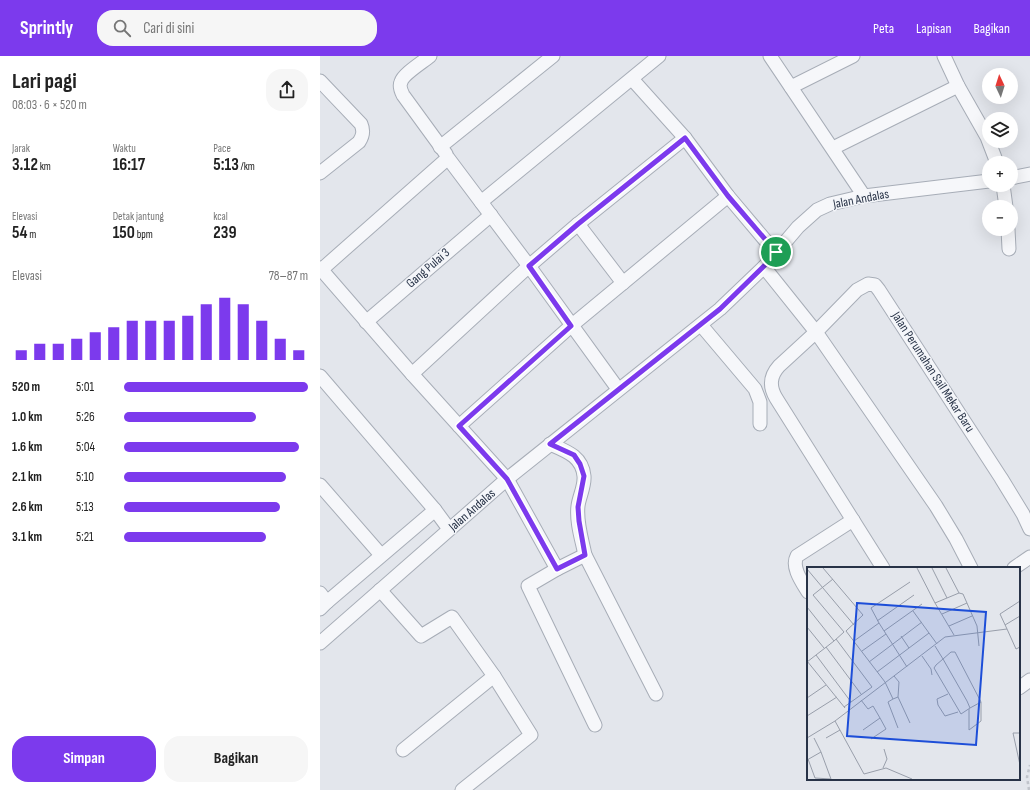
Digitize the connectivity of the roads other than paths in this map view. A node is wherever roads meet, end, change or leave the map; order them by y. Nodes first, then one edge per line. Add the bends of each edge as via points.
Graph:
1 (430, 56) edge
2 (553, 56) edge
3 (659, 56) edge
4 (770, 56) edge
5 (853, 56) edge
6 (944, 56) edge
7 (632, 79) junction
8 (320, 81) edge
9 (958, 86) junction
10 (791, 87) junction
11 (685, 138) junction
12 (834, 148) junction
13 (444, 152) junction
14 (994, 156) edge
15 (320, 173) edge
16 (1030, 174) edge
17 (1018, 177) edge
18 (982, 182) edge
19 (728, 196) junction
20 (864, 196) junction
21 (481, 202) junction
22 (491, 215) junction
23 (578, 224) junction
24 (1008, 236) edge
25 (1009, 249) dead end
26 (776, 252) junction
27 (529, 266) junction
28 (764, 266) junction
29 (321, 269) edge
30 (623, 283) junction
31 (366, 322) junction
32 (701, 325) junction
33 (571, 326) junction
34 (816, 332) junction
35 (412, 374) junction
36 (320, 376) edge
37 (618, 390) junction
38 (760, 424) dead end
39 (459, 426) junction
40 (550, 444) junction
41 (507, 479) junction
42 (320, 484) edge
43 (435, 510) junction
44 (853, 520) junction
45 (1030, 528) edge
46 (450, 529) junction
47 (381, 555) junction
48 (585, 555) junction
49 (1030, 557) edge
50 (882, 567) edge
51 (970, 567) edge
52 (1015, 567) edge
53 (557, 569) junction
54 (380, 590) junction
55 (807, 590) edge
56 (322, 601) edge
57 (320, 643) edge
58 (494, 676) junction
59 (1030, 680) edge
60 (1020, 687) edge
61 (656, 694) dead end
62 (595, 725) dead end
63 (403, 750) dead end
64 (462, 790) edge

1 - 13 street via 405,76 401,88 403,95
2 - 13 street
3 - 7 street
4 - 10 street
5 - 10 street
6 - 9 street
7 - 11 street
7 - 21 street
8 - 15 street via 361,124 363,132 359,142
9 - 12 street
9 - 14 street via 984,130
10 - 12 street
11 - 19 street
11 - 23 street
12 - 20 street
13 - 21 street
13 - 29 street
16 - 17 street
18 - 20 street, Jalan Andalas
19 - 26 street
19 - 30 street
20 - 26 street, Jalan Andalas via 830,204 817,210
21 - 22 street
22 - 27 street
22 - 31 street, Gang Pulai 3
23 - 27 street
23 - 30 street
24 - 25 street
26 - 28 street, Jalan Andalas
27 - 33 street
27 - 35 street
28 - 32 street, Jalan Andalas
28 - 34 street
29 - 31 street
30 - 33 street
31 - 35 street
32 - 37 street, Jalan Andalas
32 - 38 street via 754,388 760,402
33 - 37 street
33 - 39 street
34 - 44 street, Jalan Perumahan Sail Mekar Baru via 779,366 772,375 771,385 776,398
34 - 45 street, Jalan Perumahan Sail Mekar Baru via 862,286 868,284 877,287 1001,478
34 - 51 street via 936,506
35 - 39 street
36 - 43 street
37 - 40 street, Jalan Andalas
39 - 41 street
40 - 41 street, Jalan Andalas
40 - 48 street via 574,455 584,476 578,507
41 - 46 street, Jalan Andalas
41 - 53 street
42 - 47 street
43 - 46 street
43 - 47 street
44 - 50 street, Jalan Perumahan Sail Mekar Baru
44 - 55 street via 797,556 796,567
46 - 54 street, Jalan Andalas
47 - 56 street
48 - 53 street
48 - 61 street
49 - 52 street
53 - 62 street via 528,586
54 - 57 street, Jalan Andalas
54 - 58 street via 421,636 452,617
58 - 63 street
58 - 64 street via 531,735
59 - 60 street

